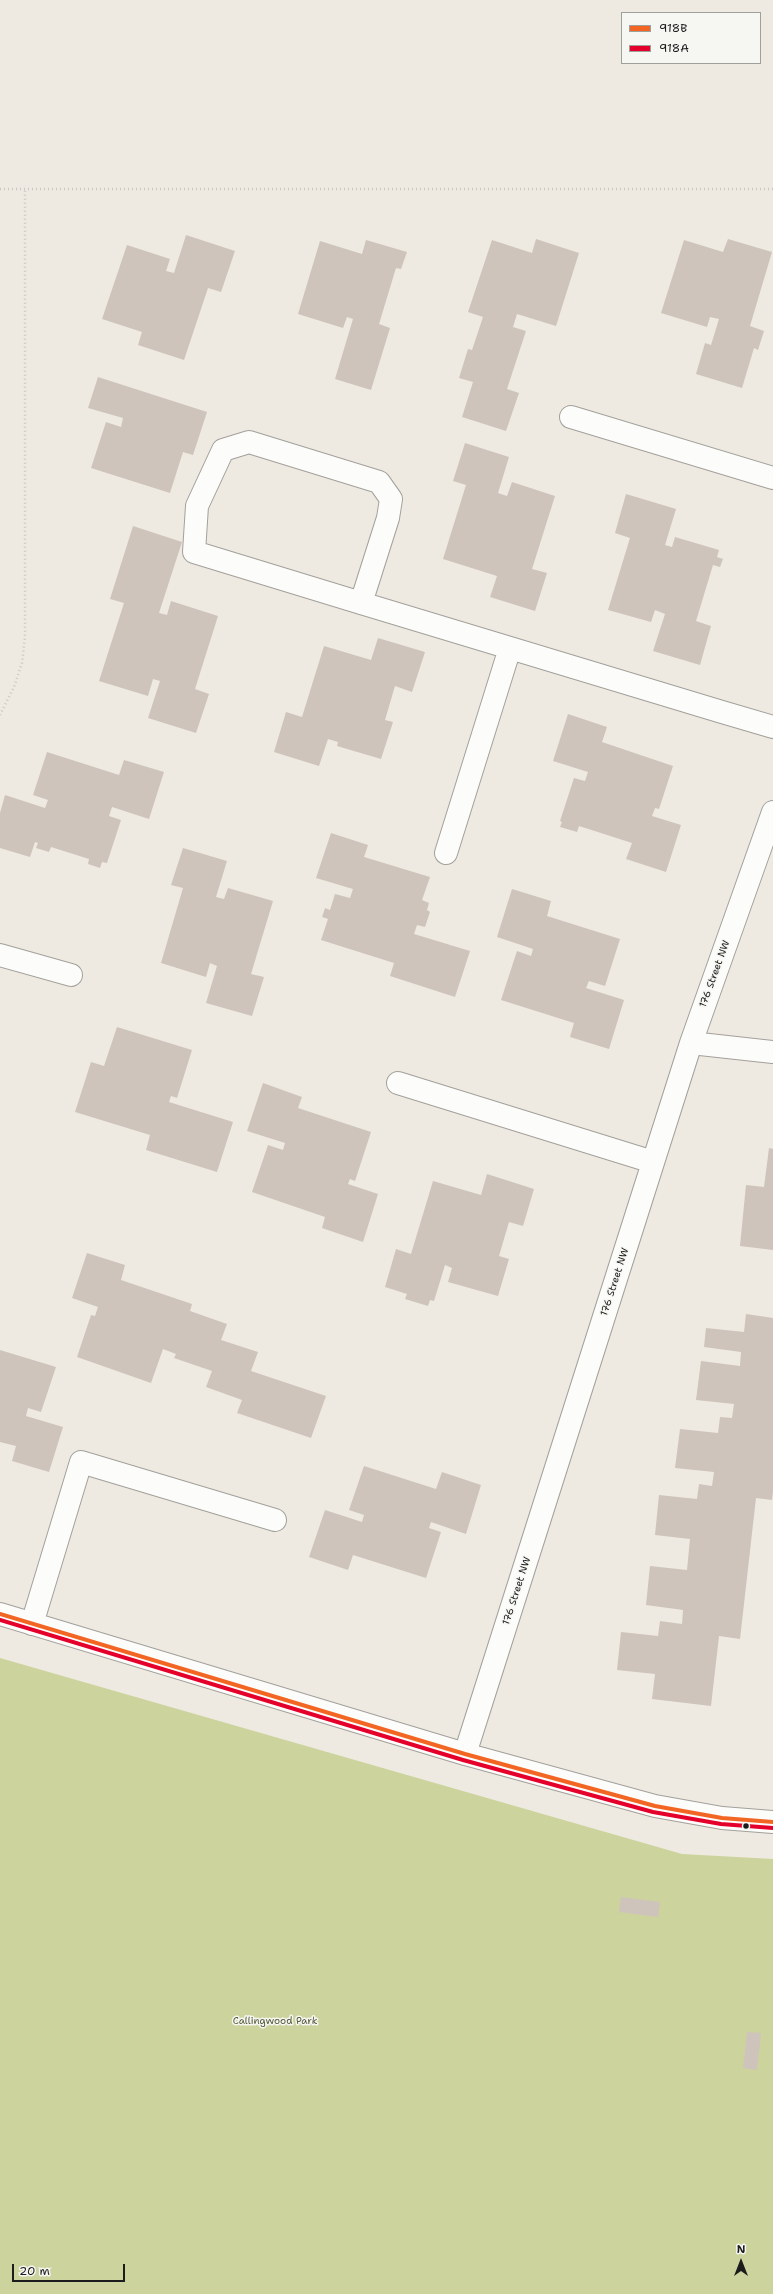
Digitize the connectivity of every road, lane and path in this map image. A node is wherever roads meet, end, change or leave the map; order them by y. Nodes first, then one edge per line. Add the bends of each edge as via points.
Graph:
1 (0, 189) edge
2 (24, 189) junction
3 (773, 189) edge
4 (571, 417) dead end
5 (773, 478) edge
6 (361, 603) junction
7 (510, 648) junction
8 (0, 715) edge
9 (773, 727) edge
10 (773, 812) edge
11 (446, 853) dead end
12 (0, 955) edge
13 (71, 975) dead end
14 (691, 1043) junction
15 (773, 1052) edge
16 (398, 1083) dead end
17 (653, 1162) junction
18 (275, 1520) dead end
19 (0, 1614) edge
20 (32, 1624) junction
21 (465, 1754) junction
22 (773, 1822) edge

1 - 2 path
2 - 3 path
2 - 8 path via 24,637 22,663
4 - 5 street
6 - 6 street via 388,518 391,499 379,482 249,442 223,450 196,506 194,552
6 - 7 street
7 - 9 street
7 - 11 street
10 - 14 street, 176 Street NW
12 - 13 street
14 - 15 street
14 - 17 street, 176 Street NW
16 - 17 street
17 - 21 street, 176 Street NW
18 - 20 street via 81,1462
19 - 20 street
20 - 21 street
21 - 22 street via 655,1806 722,1818

